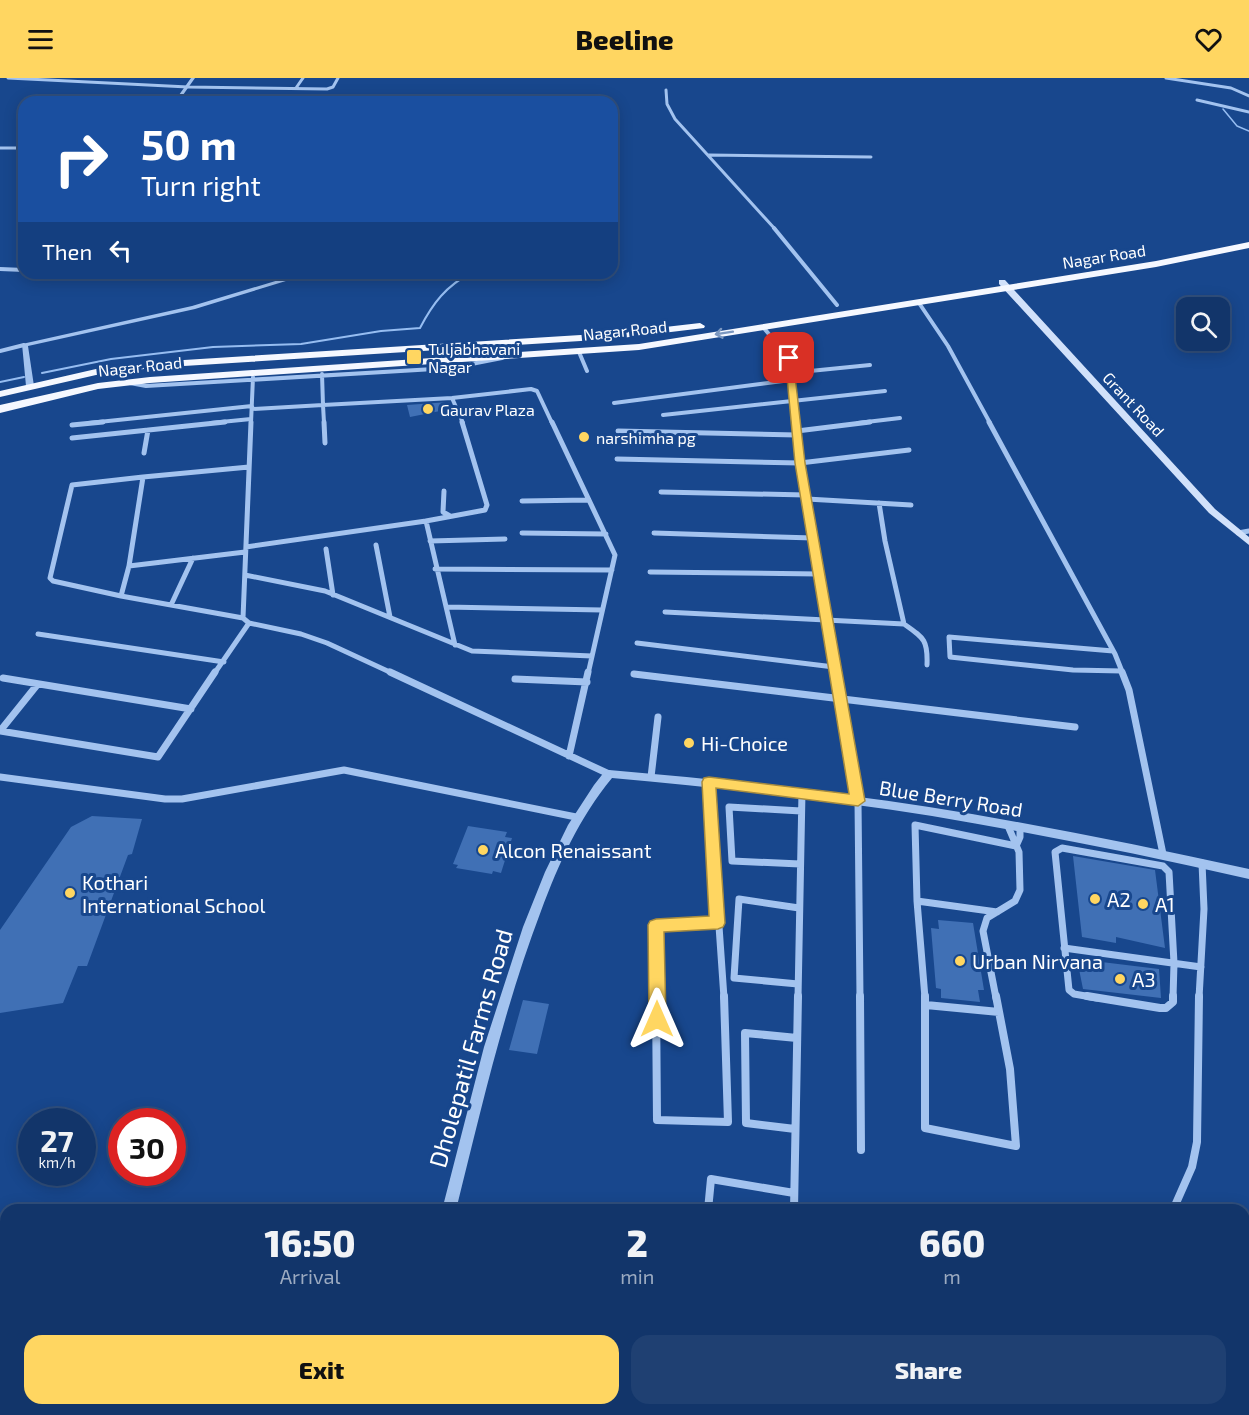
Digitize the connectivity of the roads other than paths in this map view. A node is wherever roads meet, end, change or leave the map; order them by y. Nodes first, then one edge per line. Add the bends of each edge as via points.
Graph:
1 (8, 78) edge
2 (193, 78) edge
3 (303, 78) edge
4 (338, 78) edge
5 (1166, 78) edge
6 (188, 87) junction
7 (296, 88) junction
8 (666, 90) dead end
9 (181, 96) edge
10 (1249, 96) edge
11 (1197, 100) dead end
12 (1249, 112) edge
13 (0, 147) edge
14 (18, 148) edge
15 (710, 156) junction
16 (871, 157) dead end
17 (1249, 240) edge
18 (1249, 245) edge
19 (0, 269) edge
20 (18, 270) edge
21 (289, 279) edge
22 (1005, 285) junction
23 (919, 303) junction
24 (837, 305) junction
25 (763, 327) junction
26 (635, 334) junction
27 (24, 345) junction
28 (649, 346) junction
29 (0, 351) edge
30 (579, 352) junction
31 (505, 358) junction
32 (870, 365) dead end
33 (587, 371) dead end
34 (322, 374) junction
35 (791, 376) junction
36 (253, 378) junction
37 (126, 383) junction
38 (30, 386) junction
39 (885, 392) dead end
40 (0, 394) edge
41 (452, 398) junction
42 (794, 401) junction
43 (614, 403) dead end
44 (0, 404) edge
45 (323, 405) junction
46 (252, 408) junction
47 (0, 409) edge
48 (663, 416) dead end
49 (900, 418) dead end
50 (251, 419) junction
51 (72, 425) dead end
52 (148, 430) junction
53 (618, 431) dead end
54 (797, 433) junction
55 (72, 438) dead end
56 (325, 443) dead end
57 (909, 450) dead end
58 (144, 453) dead end
59 (617, 459) dead end
60 (800, 463) junction
61 (249, 467) junction
62 (143, 477) junction
63 (444, 491) dead end
64 (661, 492) dead end
65 (806, 497) junction
66 (589, 500) junction
67 (522, 501) dead end
68 (879, 503) junction
69 (911, 505) dead end
70 (450, 516) junction
71 (426, 521) junction
72 (1249, 531) edge
73 (522, 533) dead end
74 (654, 533) dead end
75 (1238, 533) junction
76 (606, 534) junction
77 (813, 538) junction
78 (506, 539) dead end
79 (430, 541) junction
80 (1249, 542) edge
81 (376, 544) dead end
82 (246, 549) junction
83 (326, 549) dead end
84 (193, 558) junction
85 (129, 566) junction
86 (435, 569) junction
87 (612, 570) junction
88 (650, 572) dead end
89 (819, 574) junction
90 (245, 575) junction
91 (333, 595) junction
92 (121, 596) junction
93 (171, 605) junction
94 (446, 607) junction
95 (602, 610) junction
96 (665, 612) dead end
97 (390, 617) junction
98 (243, 618) junction
99 (827, 619) junction
100 (249, 623) junction
101 (904, 624) junction
102 (38, 634) dead end
103 (637, 643) dead end
104 (455, 645) junction
105 (1113, 651) junction
106 (592, 656) junction
107 (224, 662) junction
108 (927, 665) dead end
109 (834, 667) junction
110 (1122, 671) junction
111 (634, 674) dead end
112 (3, 678) dead end
113 (515, 679) dead end
114 (587, 682) junction
115 (37, 685) junction
116 (840, 700) junction
117 (191, 709) junction
118 (658, 717) dead end
119 (1075, 727) dead end
120 (0, 731) edge
121 (569, 756) junction
122 (609, 774) junction
123 (0, 777) edge
124 (651, 777) junction
125 (709, 782) junction
126 (802, 792) junction
127 (858, 801) junction
128 (801, 812) junction
129 (576, 817) junction
130 (1014, 827) junction
131 (1016, 846) junction
132 (1163, 854) junction
133 (1202, 863) junction
134 (800, 864) junction
135 (1249, 874) edge
136 (917, 901) junction
137 (799, 908) junction
138 (997, 912) junction
139 (718, 923) junction
140 (1064, 948) junction
141 (1174, 963) junction
142 (1201, 967) junction
143 (798, 984) junction
144 (926, 1005) junction
145 (999, 1012) junction
146 (797, 1038) junction
147 (795, 1129) junction
148 (861, 1150) dead end
149 (794, 1193) junction
150 (451, 1204) edge
151 (709, 1204) edge
152 (794, 1204) edge
153 (1176, 1204) edge

1 - 6 street
2 - 6 street
3 - 7 street
4 - 7 street via 330,88
5 - 10 street via 1231,88
6 - 7 street
6 - 9 street
8 - 15 street via 667,104 675,118
11 - 12 street
13 - 14 street
15 - 16 street
15 - 24 street
17 - 22 highway, Nagar Road
18 - 22 highway, Nagar Road via 1156,264
19 - 20 street
21 - 27 street via 184,310
22 - 23 highway, Nagar Road
22 - 24 highway, Nagar Road
22 - 75 main road, Grant Road via 1212,511
23 - 25 highway, Nagar Road
23 - 105 street via 948,346
24 - 26 highway, Nagar Road
25 -> 28 highway, Nagar Road
25 - 35 street via 789,358
26 - 28 highway
26 - 38 highway, Nagar Road via 152,365
26 - 44 highway via 616,342 467,354 152,371 64,386
27 - 29 street
27 - 38 street
28 - 30 highway, Nagar Road
30 - 31 highway, Nagar Road
30 - 33 street
31 - 34 street via 451,368
31 - 37 highway, Nagar Road
32 - 35 street
34 - 36 street
34 - 45 street
35 - 42 street
35 - 43 street
36 - 37 street via 146,386
36 - 46 street
37 - 47 highway, Nagar Road
38 - 40 highway, Nagar Road
39 - 42 street
41 - 45 street
41 - 66 street via 537,391
41 - 70 street via 487,505 482,511
42 - 48 street
42 - 54 street
45 - 46 street
45 - 56 street
46 - 50 street
46 - 51 street
49 - 54 street
50 - 52 street
50 - 61 street
52 - 55 street
52 - 58 street
53 - 54 street
54 - 60 street
57 - 60 street
59 - 60 street
60 - 65 street
61 - 62 street
61 - 82 street
62 - 85 street
62 - 92 street via 72,485 50,578 57,583
63 - 70 street via 442,512
64 - 65 street
65 - 68 street
65 - 77 street
66 - 67 street
66 - 76 street
68 - 69 street
68 - 101 street
70 - 71 street
71 - 79 street
71 - 82 street
72 - 75 street
73 - 76 street
74 - 77 street
75 - 80 main road, Grant Road
76 - 87 street via 615,555
77 - 89 street
78 - 79 street
79 - 86 street
81 - 97 street
82 - 84 street
82 - 90 street
83 - 91 street
84 - 85 street
84 - 93 street
85 - 92 street
86 - 87 street
86 - 94 street
87 - 95 street
88 - 89 street
89 - 99 street
90 - 91 street
90 - 98 street
91 - 97 street
92 - 93 street
93 - 98 street
94 - 95 street
94 - 104 street
95 - 106 street
96 - 99 street
97 - 104 street
98 - 100 street
99 - 101 street
99 - 109 street
100 - 107 street
100 - 121 street via 301,634 352,653
101 - 108 street via 928,646
102 - 107 street
103 - 109 street
104 - 106 street via 481,652
105 - 110 street
105 - 110 street via 949,637 950,657
106 - 114 street
107 - 117 street
109 - 116 street
110 - 132 street via 1130,690
111 - 116 street
112 - 115 street
113 - 114 street
114 - 121 street
115 - 117 street
115 - 120 street
116 - 119 street
116 - 127 street
117 - 120 street via 159,757
118 - 124 street
121 - 122 street
122 - 124 street, Blue Berry Road
122 - 129 street, Dholepatil Farms Road
123 - 129 street via 182,799 344,770
124 - 125 street, Blue Berry Road
125 - 126 street, Blue Berry Road
125 - 139 street
126 - 127 street, Blue Berry Road
126 - 128 street
127 - 130 street, Blue Berry Road
127 - 148 street
128 - 134 street
128 - 134 street via 729,807 732,861
129 - 150 street, Dholepatil Farms Road via 514,966
130 - 131 street via 1010,835
130 - 131 street via 1020,837
130 - 132 street, Blue Berry Road
131 - 136 street via 915,825
131 - 138 street via 1018,897
132 - 133 street, Blue Berry Road
133 - 135 street, Blue Berry Road
133 - 142 street
134 - 137 street
136 - 138 street
136 - 144 street
137 - 143 street
137 - 143 street via 739,899 734,978
138 - 145 street via 987,918 983,931
139 - 139 street via 728,1122 657,1120 656,925
140 - 141 street
140 - 141 street via 1067,987 1071,993 1160,1008 1173,1002
140 - 141 street via 1055,852 1062,848 1166,868 1170,876
141 - 142 street
142 - 153 street via 1197,1143 1192,1167
143 - 146 street
144 - 145 street
144 - 145 street via 925,1128 1016,1146 1010,1069
146 - 147 street
146 - 147 street via 745,1033 746,1123
147 - 149 street
149 - 151 street via 711,1179
149 - 152 street

